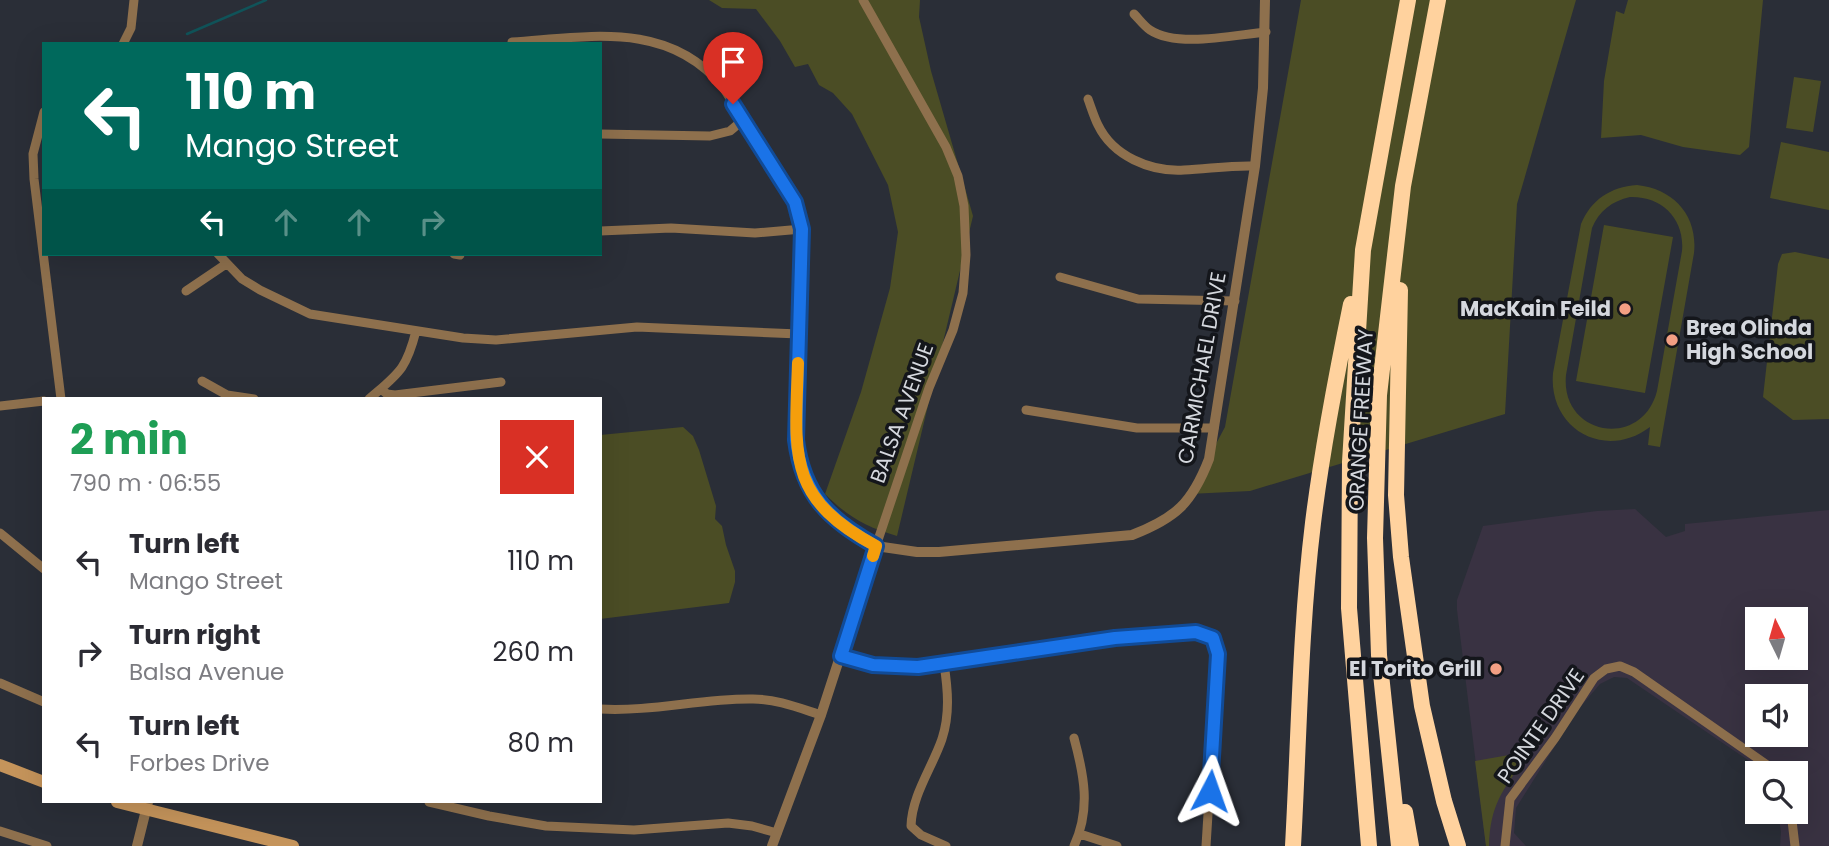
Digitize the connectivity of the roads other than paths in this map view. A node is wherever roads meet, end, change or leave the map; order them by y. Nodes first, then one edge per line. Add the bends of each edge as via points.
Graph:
1 (134, 0) edge
2 (863, 0) edge
3 (1265, 0) edge
4 (1408, 0) edge
5 (1438, 0) edge
6 (1134, 14) dead end
7 (1266, 32) junction
8 (124, 42) edge
9 (512, 42) dead end
10 (1088, 99) dead end
11 (42, 118) edge
12 (743, 120) junction
13 (602, 134) edge
14 (1255, 166) junction
15 (1402, 186) junction
16 (802, 229) junction
17 (602, 231) edge
18 (42, 244) edge
19 (1363, 250) junction
20 (43, 256) edge
21 (220, 256) edge
22 (226, 264) junction
23 (1060, 276) dead end
24 (186, 291) dead end
25 (1235, 301) junction
26 (416, 331) junction
27 (799, 334) junction
28 (202, 381) dead end
29 (501, 382) dead end
30 (380, 389) junction
31 (61, 397) edge
32 (236, 397) edge
33 (371, 397) edge
34 (42, 401) edge
35 (0, 406) edge
36 (1026, 410) dead end
37 (1214, 428) junction
38 (0, 533) edge
39 (876, 546) junction
40 (42, 567) edge
41 (841, 656) junction
42 (944, 664) junction
43 (0, 683) edge
44 (42, 701) edge
45 (602, 709) edge
46 (1387, 713) junction
47 (821, 715) junction
48 (1073, 738) dead end
49 (1761, 761) edge
50 (0, 765) edge
51 (42, 781) edge
52 (127, 803) edge
53 (433, 803) edge
54 (147, 805) edge
55 (1792, 824) edge
56 (0, 831) edge
57 (777, 833) junction
58 (1080, 834) junction
59 (47, 846) edge
60 (137, 846) edge
61 (293, 846) edge
62 (772, 846) edge
63 (946, 846) edge
64 (1074, 846) edge
65 (1117, 846) edge
66 (1206, 846) edge
67 (1293, 846) edge
68 (1368, 846) edge
69 (1399, 846) edge
70 (1411, 846) edge
71 (1458, 846) edge
72 (1505, 846) edge
73 (1795, 846) edge

1 - 8 street via 131,28
2 - 39 street, BALSA AVENUE via 958,176 966,255 963,293 953,330
3 - 7 street, CARMICHAEL DRIVE
4 - 19 highway, ORANGE FREEWAY
5 - 15 highway, ORANGE FREEWAY
6 - 7 street via 1151,30 1183,40
7 - 14 street, CARMICHAEL DRIVE
9 - 12 street via 607,36 650,40 674,48 711,72
10 - 14 street via 1112,145 1133,160 1171,170
11 - 18 street via 33,154
12 - 13 street via 730,131 710,136
12 - 16 street via 795,202
14 - 25 street, CARMICHAEL DRIVE
15 - 46 highway, ORANGE FREEWAY via 1379,395 1376,538
15 - 71 highway via 1396,495 1400,545 1422,706
16 - 17 street via 755,233 671,228
16 - 27 street
19 - 67 highway via 1332,396 1313,524
19 - 68 highway, ORANGE FREEWAY via 1350,463 1349,608
20 - 31 street
21 - 22 street
22 - 24 street
22 - 26 street via 260,290 310,314
23 - 25 street via 1139,299
25 - 37 street, CARMICHAEL DRIVE
26 - 27 street via 496,340 637,327
26 - 30 street via 410,356
27 - 39 street via 798,458 815,498 830,516
28 - 32 street
29 - 30 street via 395,395
30 - 33 street
34 - 35 street
36 - 37 street via 1137,428
37 - 39 street, CARMICHAEL DRIVE via 1200,484 1181,508 1160,524 1132,535 939,552
38 - 40 street
39 - 41 street, BALSA AVENUE
41 - 42 street via 898,668
41 - 47 street, BALSA AVENUE
42 - 63 street via 947,718 911,810 911,825
42 - 66 street via 1115,638 1196,632 1213,638 1218,654
43 - 44 street
45 - 47 street via 755,699
46 - 69 highway, ORANGE FREEWAY
46 - 70 highway
47 - 57 street, BALSA AVENUE
48 - 58 street via 1084,780
49 - 72 street, POINTE DRIVE via 1634,672 1620,666 1606,668 1588,686 1510,799
50 - 51 main road
52 - 54 main road
53 - 57 street via 546,826 635,830 727,824
54 - 60 street
54 - 61 main road
55 - 73 street
56 - 59 street
57 - 62 street, BALSA AVENUE
58 - 64 street
58 - 65 street

